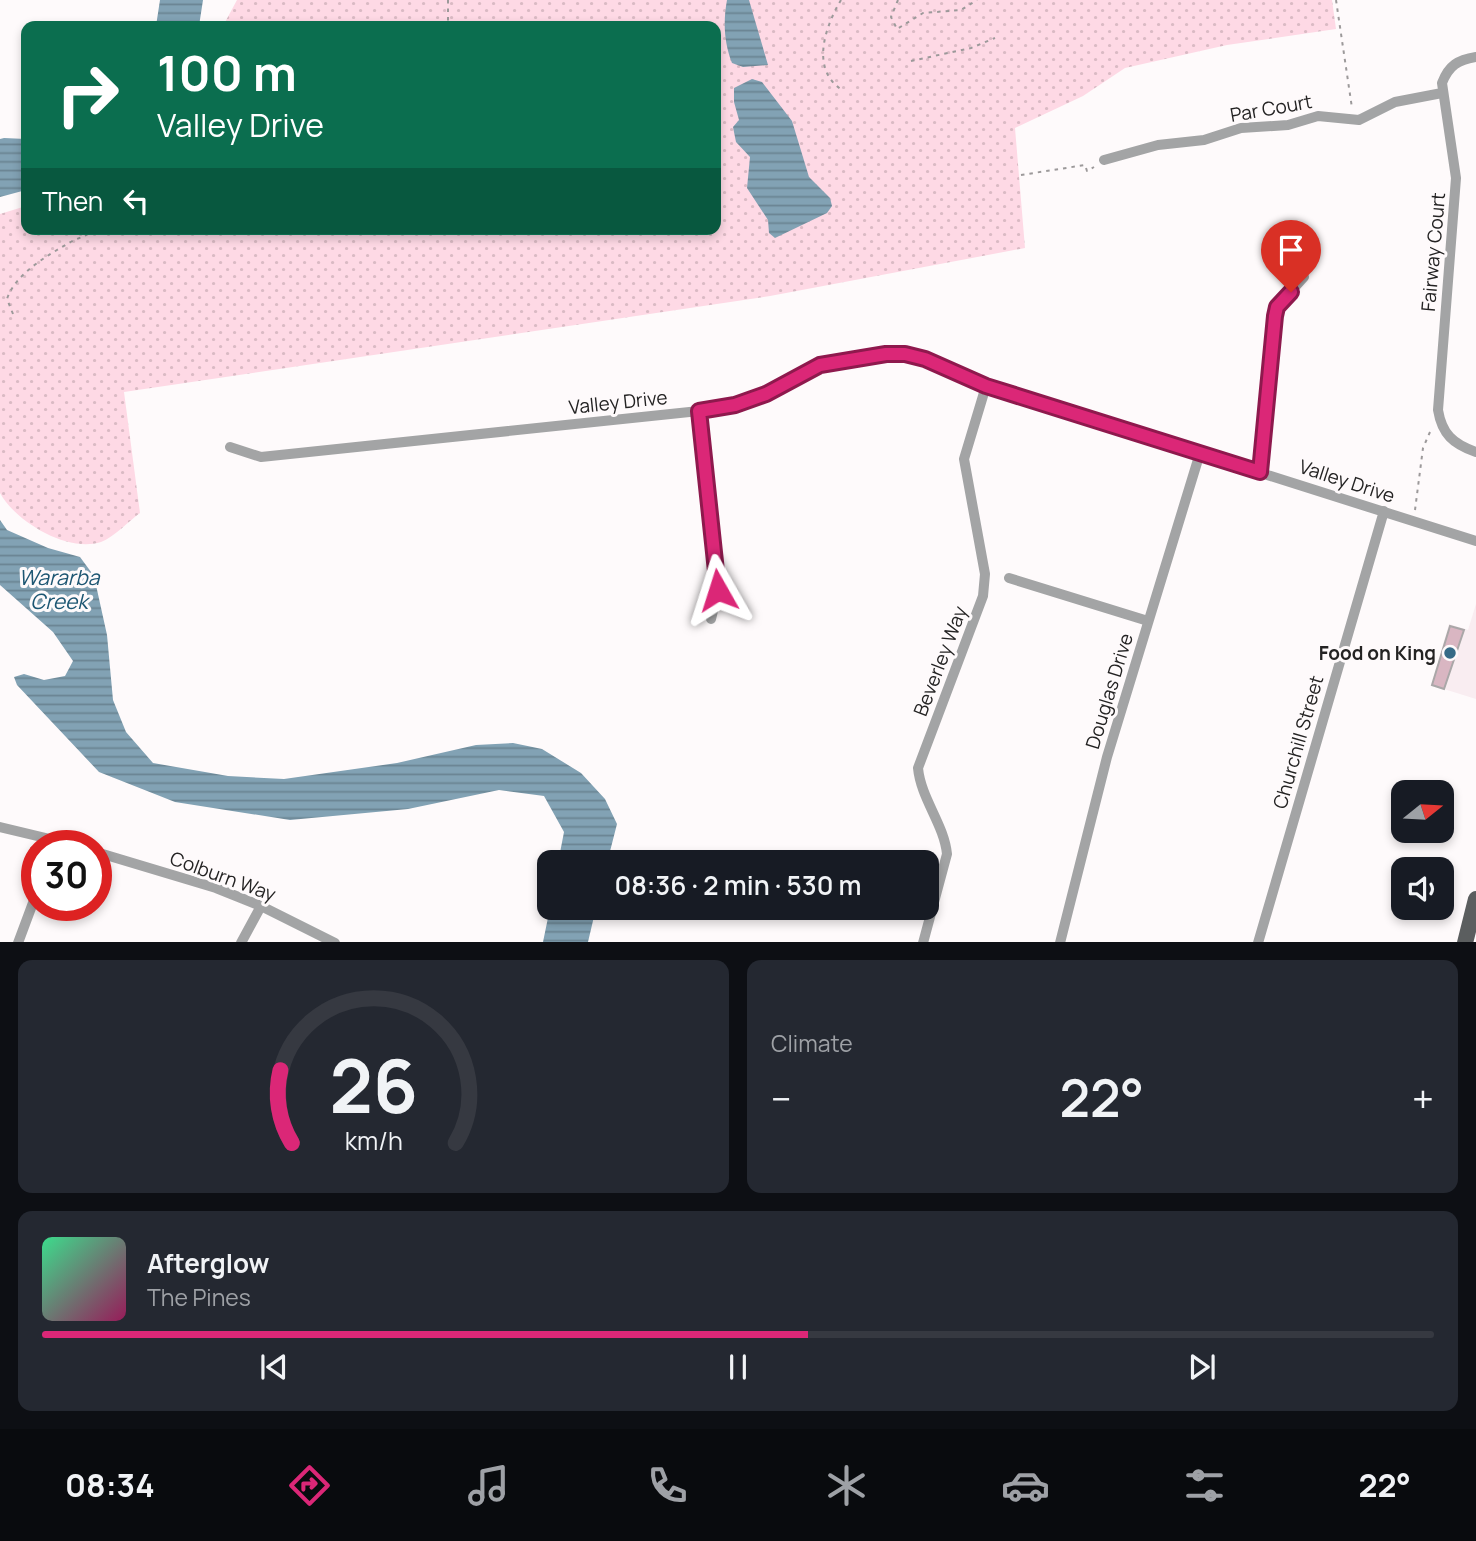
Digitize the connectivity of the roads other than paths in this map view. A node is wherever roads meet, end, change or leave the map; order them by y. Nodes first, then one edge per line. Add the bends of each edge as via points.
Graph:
1 (1476, 57) edge
2 (1442, 93) junction
3 (1104, 160) road end
4 (1304, 277) dead end
5 (986, 386) junction
6 (699, 411) junction
7 (230, 447) dead end
8 (1476, 452) edge
9 (1200, 453) junction
10 (1260, 472) junction
11 (1384, 511) junction
12 (1476, 541) edge
13 (1009, 578) dead end
14 (711, 619) dead end
15 (1149, 621) junction
16 (0, 827) edge
17 (21, 833) edge
18 (112, 857) edge
19 (1476, 899) edge
20 (261, 905) junction
21 (27, 921) edge
22 (19, 942) edge
23 (242, 942) edge
24 (333, 942) edge
25 (923, 942) edge
26 (1060, 942) edge
27 (1258, 942) edge
28 (1465, 942) edge

1 - 2 street via 1458,60 1447,72
2 - 3 street, Par Court via 1395,102 1354,120 1318,116 1288,125 1241,128
2 - 8 street, Fairway Court via 1457,178 1438,410 1449,438
4 - 10 street via 1277,307
5 - 6 street, Valley Drive via 925,359 886,354 820,365 766,394
5 - 9 street, Valley Drive
5 - 25 street, Beverley Way via 964,459 985,574 983,596 918,768 919,785 946,841 947,855
6 - 7 street, Valley Drive via 261,457
6 - 14 street via 718,590
9 - 10 street, Valley Drive
9 - 15 street, Douglas Drive
10 - 11 street, Valley Drive
11 - 12 street, Valley Drive
11 - 27 street, Churchill Street
13 - 15 street
15 - 26 street, Douglas Drive via 1107,757
16 - 17 street
18 - 20 street, Colburn Way
19 - 28 main road
20 - 23 street
20 - 24 street, Colburn Way
21 - 22 street

